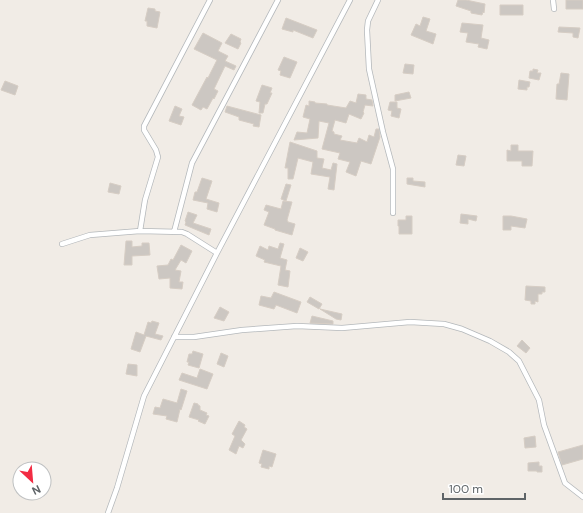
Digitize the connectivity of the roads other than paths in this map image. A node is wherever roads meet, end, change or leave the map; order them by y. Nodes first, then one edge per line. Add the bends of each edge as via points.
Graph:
1 (210, 0) edge
2 (278, 0) edge
3 (350, 0) edge
4 (378, 0) edge
5 (553, 0) edge
6 (554, 9) dead end
7 (393, 213) dead end
8 (140, 231) junction
9 (174, 232) junction
10 (62, 244) dead end
11 (217, 253) junction
12 (174, 338) junction
13 (583, 497) edge
14 (108, 513) edge

1 - 8 street via 144,126 158,157 145,200
2 - 9 street via 192,163
3 - 11 street
4 - 7 street via 368,21 368,69 393,169
5 - 6 street
8 - 9 street
8 - 10 street via 90,235
9 - 11 street via 188,234
11 - 12 street
12 - 13 street via 297,326 342,328 410,322 444,324 462,329 503,348 519,361 539,400 544,425 565,482
12 - 14 street via 144,396

